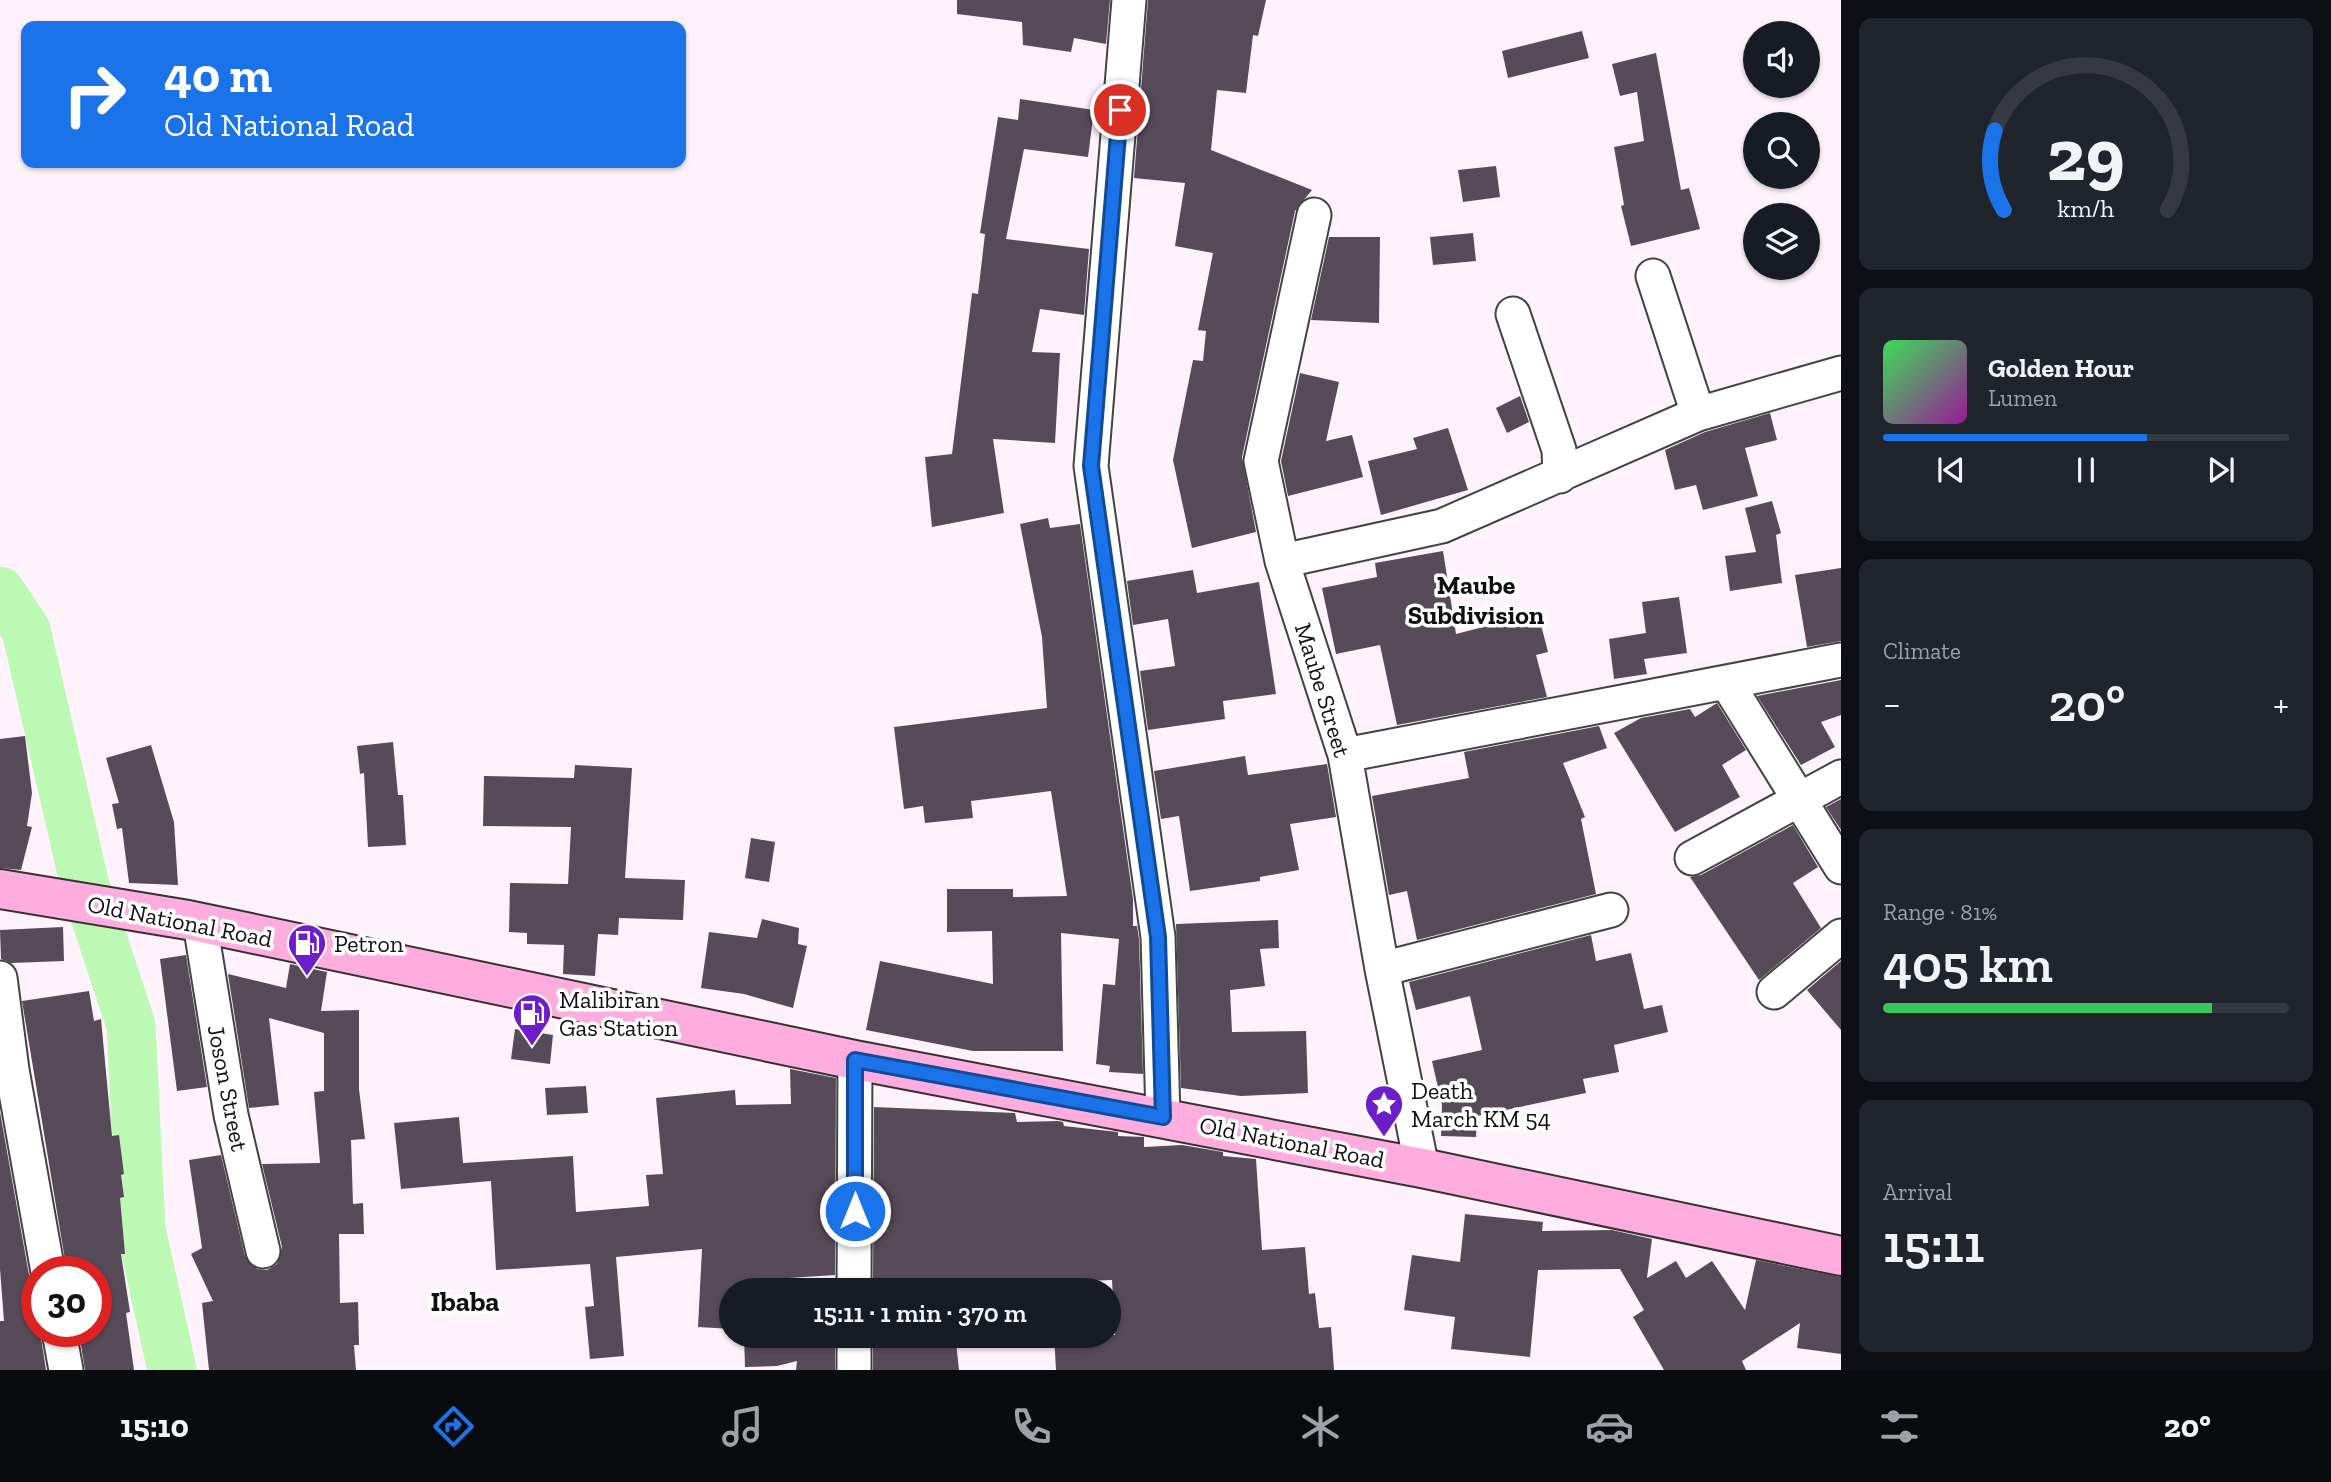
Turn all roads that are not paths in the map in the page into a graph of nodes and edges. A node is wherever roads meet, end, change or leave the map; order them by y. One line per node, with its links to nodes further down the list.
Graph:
1 (1129, 0): 25 (street)
2 (1314, 215): 8 (street, Maube Street)
3 (1653, 276): 6 (street)
4 (1513, 314): 7 (street)
5 (1841, 373): 6 (street)
6 (1698, 414): 7 (street)
7 (1560, 476): 8 (street)
8 (1282, 561): 11 (street, Maube Street)
9 (1841, 660): 10 (street)
10 (1727, 683): 11 (street); 13 (street)
11 (1345, 755): 20 (street, Maube Street)
12 (1841, 777): 13 (street)
13 (1798, 800): 14 (street); 15 (street)
14 (1692, 858)
15 (1841, 867)
16 (11, 891): 18 (main road, Old National Road)
17 (1611, 910): 20 (street)
18 (194, 922): 23 (main road, Old National Road); 27 (street, Joson Street)
19 (1841, 936): 22 (street)
20 (1382, 969): 26 (street, Maube Street)
21 (0, 978): 24 (street)
22 (1774, 992)
23 (855, 1060): 25 (main road, Old National Road); 30 (street)
24 (6, 1069): 28 (street)
25 (1163, 1117): 26 (main road, Old National Road)
26 (1422, 1168): 29 (main road, Old National Road)
27 (263, 1251)
28 (45, 1256)
29 (1841, 1256)
30 (854, 1278)
31 (62, 1347): 33 (street)
32 (854, 1348): 34 (street)
33 (66, 1370)
34 (854, 1370)

